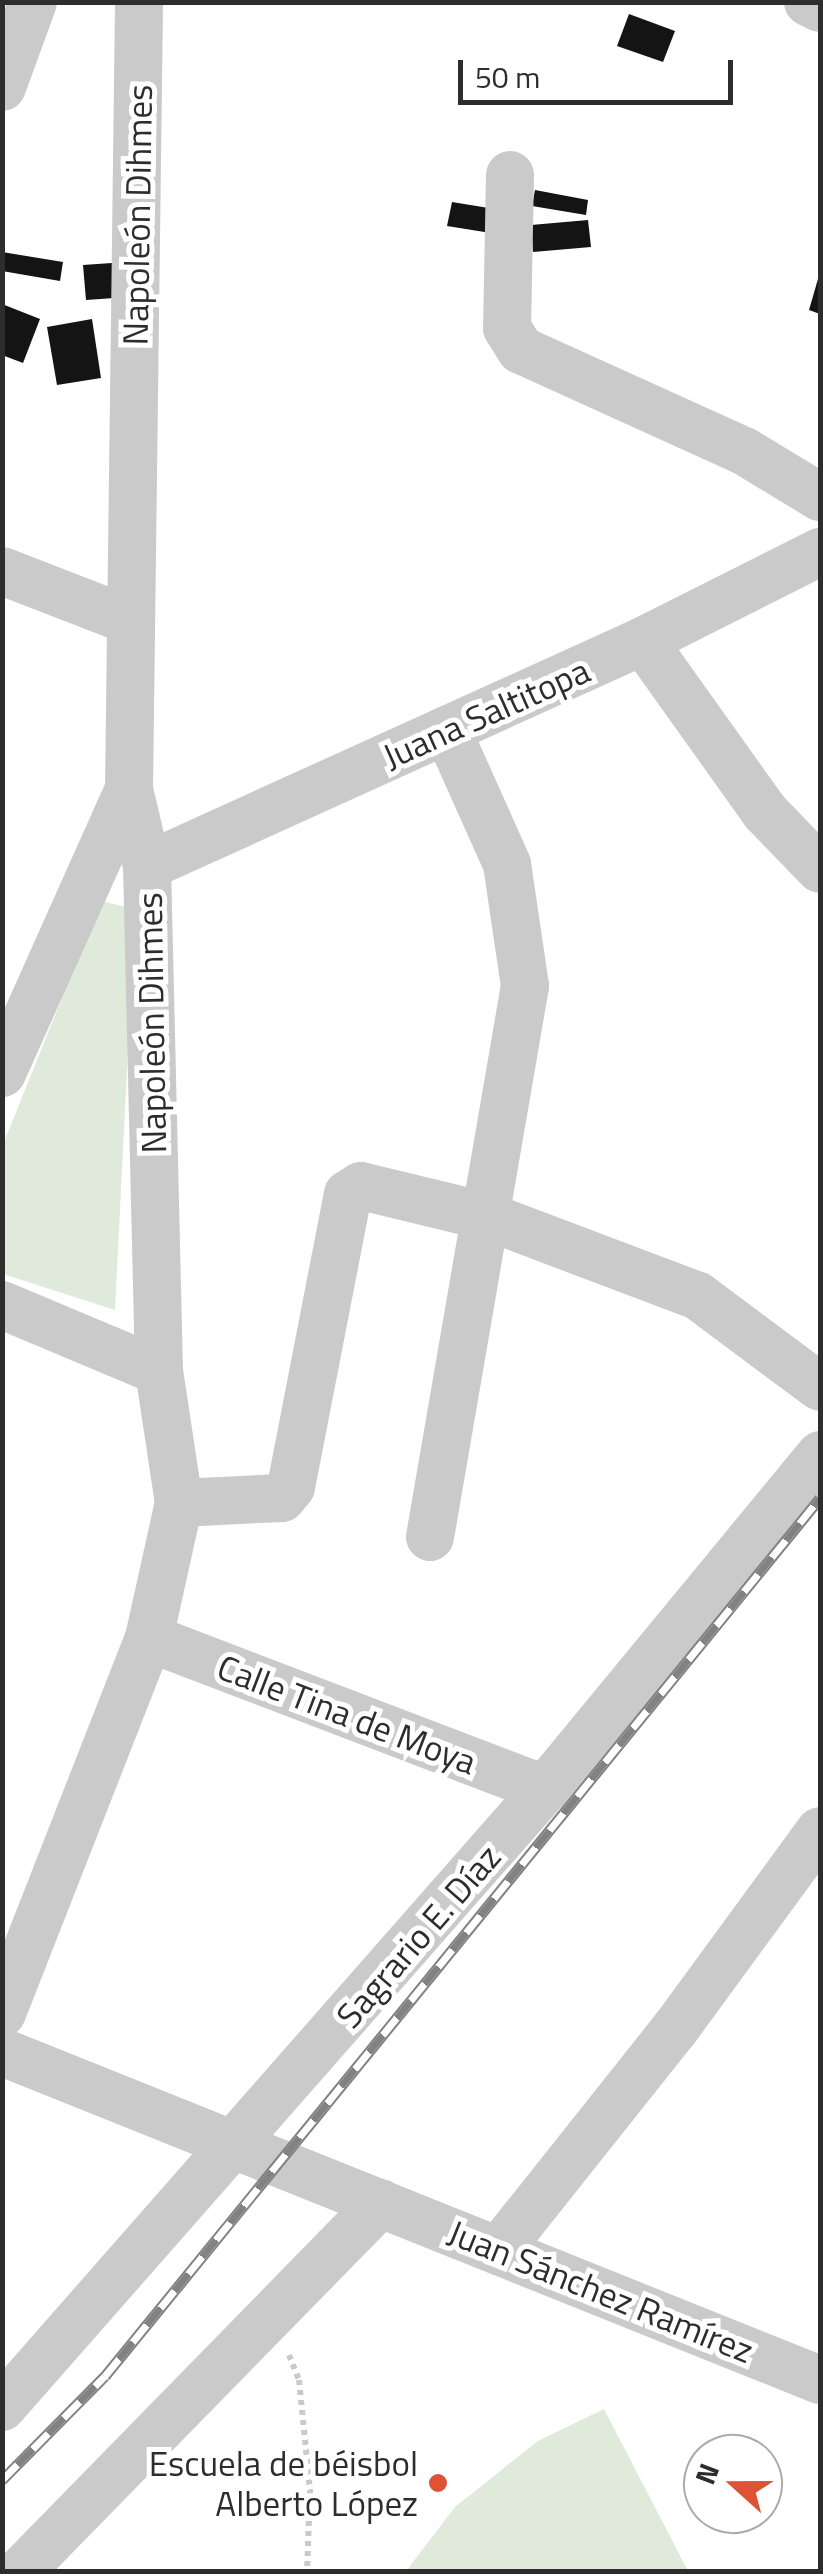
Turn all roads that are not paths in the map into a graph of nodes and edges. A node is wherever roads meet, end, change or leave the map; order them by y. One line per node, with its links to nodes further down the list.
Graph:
1 (33, 2): 5 (street)
2 (140, 2): 10 (street, Napoleón Dihmes)
3 (808, 2): 4 (street)
4 (820, 8)
5 (2, 87)
6 (510, 174): 7 (street)
7 (820, 496)
8 (820, 552): 11 (street, Juana Saltitopa)
9 (2, 571): 10 (street)
10 (131, 621): 13 (street, Napoleón Dihmes)
11 (643, 641): 12 (street, Juana Saltitopa); 15 (street)
12 (447, 730): 14 (street, Juana Saltitopa); 17 (street)
13 (129, 789): 14 (street, Napoleón Dihmes); 16 (street)
14 (148, 866): 19 (street, Napoleón Dihmes)
15 (820, 869)
16 (2, 1073)
17 (489, 1217): 20 (street); 22 (street); 23 (street)
18 (2, 1305): 19 (street)
19 (159, 1371): 22 (street, Napoleón Dihmes)
20 (820, 1387)
21 (820, 1455): 25 (street, Sagrario E. Díaz)
22 (179, 1504): 24 (street, Napoleón Dihmes)
23 (430, 1537)
24 (149, 1638): 25 (street, Calle Tina de Moya); 27 (street, Napoleón Dihmes)
25 (545, 1790): 29 (street, Sagrario E. Díaz)
26 (820, 1832): 31 (street)
27 (2, 2013)
28 (2, 2052): 29 (street)
29 (238, 2144): 30 (street, Juan Sánchez Ramírez); 33 (street, Sagrario E. Díaz)
30 (381, 2203): 31 (street, Juan Sánchez Ramírez); 34 (street)
31 (499, 2250): 32 (street, Juan Sánchez Ramírez)
32 (820, 2380)
33 (2, 2407)
34 (20, 2572)

